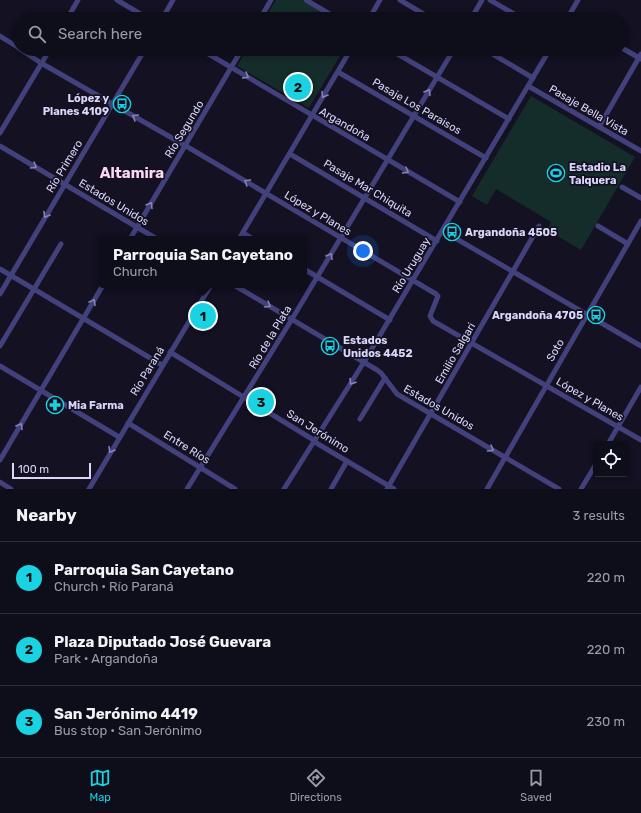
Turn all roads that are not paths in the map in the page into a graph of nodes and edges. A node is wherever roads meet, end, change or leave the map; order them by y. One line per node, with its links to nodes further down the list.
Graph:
1 (78, 0): 11 (street)
2 (118, 0): 12 (street)
3 (173, 0): 13 (street)
4 (271, 0): 14 (street)
5 (306, 0): 15 (street)
6 (380, 0): 16 (street)
7 (400, 0): 17 (street)
8 (482, 0): 18 (street)
9 (490, 0): 19 (street)
10 (578, 0): 20 (street)
11 (71, 12)
12 (138, 12)
13 (166, 12)
14 (264, 12)
15 (326, 12)
16 (373, 12)
17 (420, 12)
18 (475, 12)
19 (511, 12)
20 (572, 12)
21 (0, 36): 22 (street, López y Planes)
22 (12, 44)
23 (629, 52): 34 (street)
24 (30, 56): 35 (street, López y Planes)
25 (46, 56): 35 (street)
26 (141, 56): 41 (street, Río Primero)
27 (212, 56): 36 (street, Argandoña)
28 (238, 56): 36 (street, Río Segundo)
29 (347, 56): 37 (street)
30 (401, 56): 38 (street)
31 (450, 56): 38 (street, Río de la Plata)
32 (496, 56): 39 (street)
33 (546, 56): 39 (street, Río Uruguay)
34 (640, 57): 45 (street)
35 (41, 63): 41 (street, López y Planes); 46 (street)
36 (232, 67): 42 (street, Argandoña, one-way to 42); 48 (street, Río Segundo)
37 (338, 72): 42 (street, one-way to 42); 43 (street, Pasaje Los Paraisos)
38 (438, 77): 43 (street, Río de la Plata, one-way to 38); 44 (street)
39 (533, 78): 40 (street, Río Uruguay)
40 (528, 86): 44 (street, Río Uruguay); 45 (street, Pasaje Bella Vista)
41 (112, 104): 48 (street, López y Planes, one-way to 41); 53 (street, Río Primero)
42 (312, 116): 50 (street); 52 (street, Argandoña)
43 (414, 116): 51 (street, Pasaje Los Paraisos); 52 (street, Río de la Plata)
44 (509, 119): 51 (street, Río Uruguay)
45 (599, 127): 49 (street, Pasaje Bella Vista)
46 (0, 133)
47 (0, 146): 53 (street, Estados Unidos, one-way to 53)
48 (186, 146): 55 (street, López y Planes, one-way to 48); 62 (street, Río Segundo, one-way to 48)
49 (641, 151)
50 (290, 154): 55 (street); 56 (street, Pasaje Mar Chiquita)
51 (486, 158): 58 (street, Río Uruguay)
52 (388, 160): 56 (street, Río de la Plata); 58 (street, Argandoña, one-way to 58)
53 (64, 184): 62 (street, Estados Unidos); 76 (street, Río Primero, one-way to 76)
54 (622, 187): 57 (street)
55 (266, 193): 64 (street); 69 (street, López y Planes)
56 (365, 198): 69 (street, Río de la Plata); 70 (street, Pasaje Mar Chiquita)
57 (641, 198)
58 (460, 202): 63 (street, Río Uruguay)
59 (641, 221): 72 (street, Soto)
60 (539, 226): 75 (street, Emilio Salgari)
61 (598, 226): 72 (street)
62 (137, 228): 65 (street, Río Segundo); 66 (street, Estados Unidos)
63 (443, 231): 70 (street, Río Uruguay); 75 (street)
64 (243, 233): 67 (street); 68 (street)
65 (132, 236)
66 (151, 236)
67 (241, 236)
68 (248, 236)
69 (341, 238): 77 (street, Río de la Plata, one-way to 69); 78 (street, López y Planes)
70 (437, 241): 78 (street, Río Uruguay)
71 (61, 244): 82 (street)
72 (628, 244): 84 (street, Soto)
73 (0, 269): 76 (street)
74 (307, 271): 77 (street)
75 (513, 272): 84 (street); 88 (street, Emilio Salgari)
76 (11, 275): 82 (street); 83 (street, Río Primero)
77 (317, 277): 86 (street, Río de la Plata); 87 (street)
78 (413, 280): 87 (street, Río Uruguay); 88 (street, López y Planes)
79 (101, 288): 85 (street, one-way to 79)
80 (209, 288): 91 (street, Río Paraná)
81 (239, 288): 86 (street, Estados Unidos, one-way to 86)
82 (34, 289): 85 (street); 89 (street)
83 (0, 294)
84 (588, 315): 90 (street); 96 (street, Soto)
85 (84, 318): 93 (street); 98 (street)
86 (292, 319): 92 (street, Estados Unidos); 99 (street, Río de la Plata)
87 (390, 320): 92 (street, Río Uruguay)
88 (472, 343): 96 (street, López y Planes); 100 (street, Emilio Salgari)
89 (0, 346)
90 (641, 346)
91 (170, 352): 93 (street, Río Paraná); 99 (street, San Jerónimo)
92 (364, 362): 95 (street, Estados Unidos); 106 (street, Río Uruguay, one-way to 106)
93 (162, 365): 102 (street, Río Paraná)
94 (0, 366): 98 (street)
95 (385, 378): 100 (street, Estados Unidos); 101 (street)
96 (547, 386): 103 (street, López y Planes); 108 (street, Soto)
97 (641, 387): 103 (street)
98 (41, 391): 104 (street); 109 (street, one-way to 98)
99 (244, 397): 106 (street, San Jerónimo); 111 (street, Río de la Plata)
100 (432, 414): 108 (street, Estados Unidos, one-way to 108); 114 (street, Emilio Salgari)
101 (360, 419)
102 (128, 423): 104 (street, Río Paraná); 111 (street, Entre Ríos)
103 (618, 427): 105 (street, López y Planes); 107 (street)
104 (119, 438): 116 (street, Río Paraná, one-way to 116)
105 (641, 440)
106 (315, 441): 110 (street, San Jerónimo); 119 (street, Río Uruguay)
107 (610, 441)
108 (505, 457): 121 (street, Soto); 122 (street, Estados Unidos)
109 (0, 460)
110 (347, 461): 114 (street, San Jerónimo); 120 (street)
111 (200, 467): 117 (street, Río de la Plata); 118 (street, Entre Ríos)
112 (593, 469): 123 (street)
113 (0, 482): 115 (street)
114 (390, 488)
115 (11, 489)
116 (88, 489)
117 (187, 489)
118 (235, 489)
119 (284, 489)
120 (331, 489)
121 (487, 489)
122 (559, 489)
123 (581, 489)

